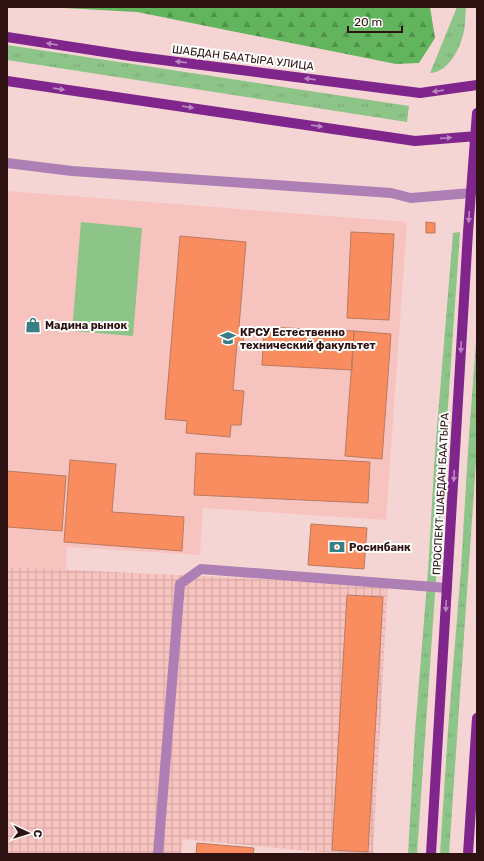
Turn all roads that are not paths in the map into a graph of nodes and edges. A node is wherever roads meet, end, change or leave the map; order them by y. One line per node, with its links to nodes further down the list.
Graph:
1 (7, 37): 3 (main road, ШАБДАН БААТЫРА УЛИЦА, one-way to 1)
2 (7, 81): 5 (main road, one-way to 5)
3 (477, 85)
4 (477, 113): 5 (main road, ПРОСПЕКТ ШАБДАН БААТЫРА)
5 (476, 136): 7 (main road, ПРОСПЕКТ ШАБДАН БААТЫРА)
6 (7, 163): 7 (lane)
7 (471, 193): 8 (main road, ПРОСПЕКТ ШАБДАН БААТЫРА, one-way to 8)
8 (447, 588): 10 (lane); 11 (main road, ПРОСПЕКТ ШАБДАН БААТЫРА, one-way to 11)
9 (477, 718): 12 (main road)
10 (158, 854)
11 (430, 854)
12 (468, 854)

